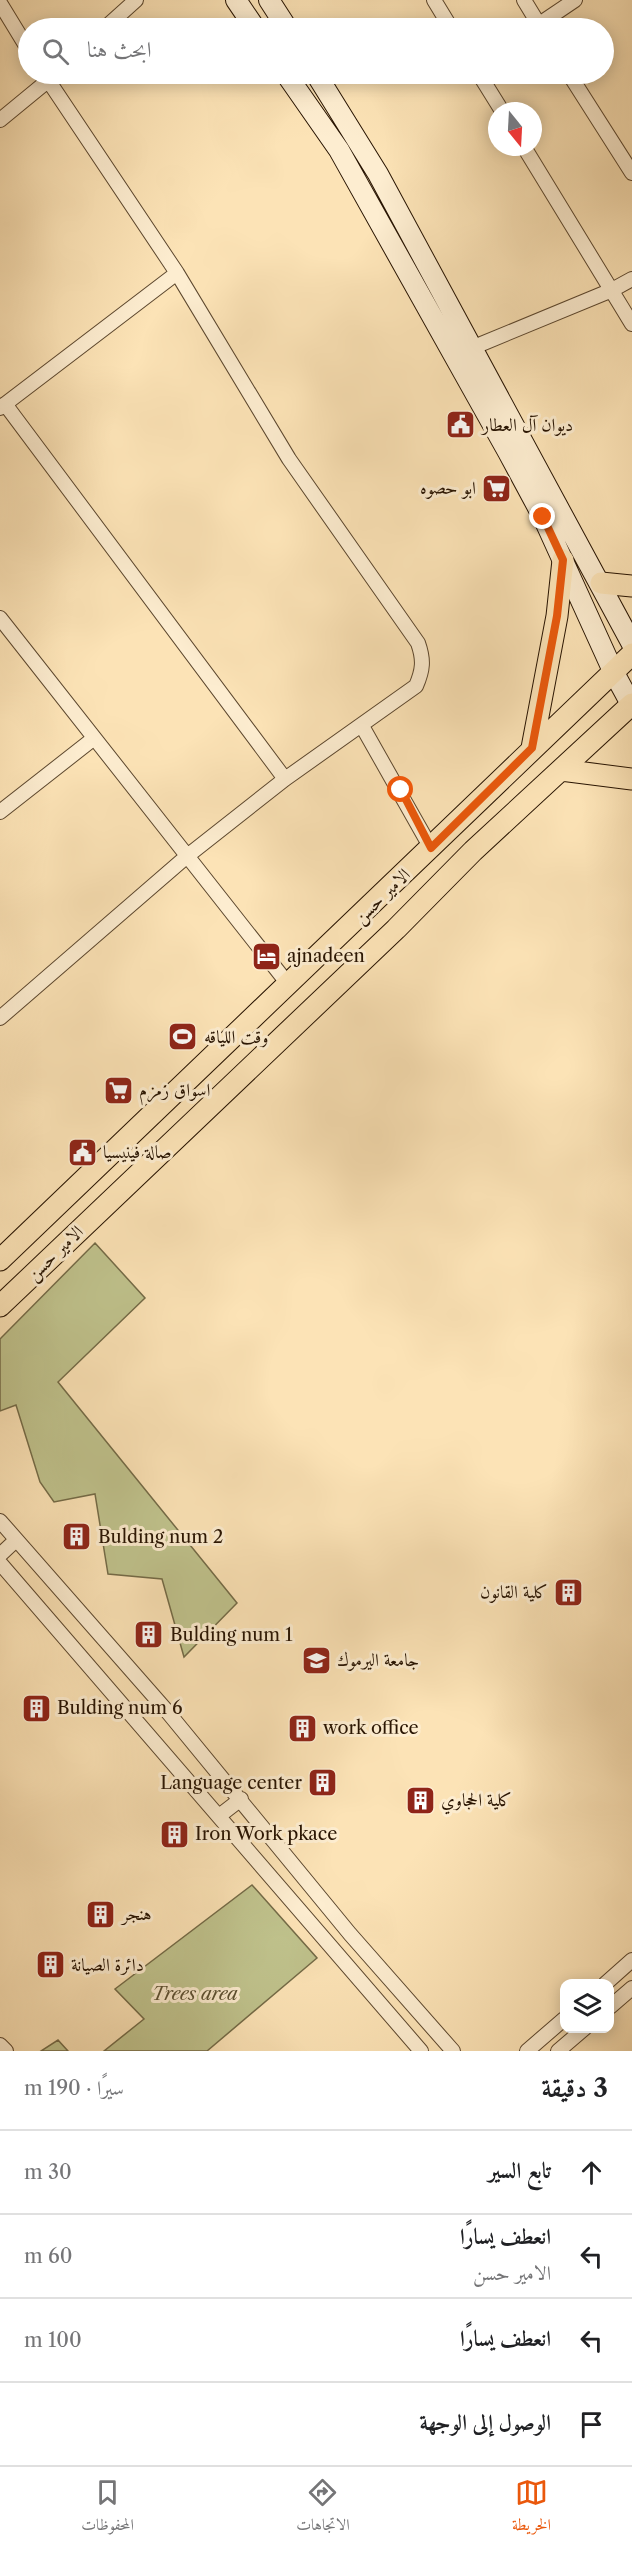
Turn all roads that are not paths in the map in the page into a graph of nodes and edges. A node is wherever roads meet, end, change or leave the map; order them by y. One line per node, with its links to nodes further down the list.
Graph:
1 (136, 0): 8 (street)
2 (236, 0): 9 (main road)
3 (269, 0): 10 (main road)
4 (434, 0): 11 (street)
5 (524, 0): 12 (street)
6 (575, 0): 13 (street)
7 (0, 3): 14 (street)
8 (116, 18)
9 (248, 18)
10 (281, 18)
11 (445, 18)
12 (535, 18)
13 (552, 18)
14 (18, 33)
15 (41, 84): 22 (street)
16 (55, 84): 25 (street)
17 (293, 84): 31 (main road)
18 (322, 84): 29 (main road)
19 (485, 84): 21 (street)
20 (575, 84): 24 (street)
21 (496, 102)
22 (0, 120)
23 (530, 156): 27 (street)
24 (632, 173)
25 (177, 273): 30 (street); 39 (street)
26 (632, 279): 27 (street)
27 (612, 291): 28 (street); 29 (street)
28 (632, 324)
29 (474, 347): 32 (main road)
30 (2, 406): 43 (street)
31 (563, 560): 37 (main road); 41 (main road)
32 (601, 583): 33 (main road); 35 (main road)
33 (632, 586)
34 (0, 618): 40 (street)
35 (632, 644)
36 (632, 654): 37 (main road, الامير حسن)
37 (613, 671): 38 (main road); 41 (main road, الامير حسن)
38 (632, 705): 42 (main road, الامير حسن)
39 (362, 726): 43 (street); 46 (street)
40 (93, 739): 45 (street); 47 (street)
41 (532, 748): 46 (main road, الامير حسن)
42 (561, 770): 44 (main road); 51 (main road, الامير حسن)
43 (285, 778): 47 (street)
44 (632, 779)
45 (0, 812)
46 (431, 848): 48 (main road, الامير حسن)
47 (186, 857): 48 (street); 49 (street)
48 (288, 984): 50 (main road, الامير حسن)
49 (0, 1018)
50 (0, 1260)
51 (0, 1306)
52 (0, 1521): 53 (street)
53 (16, 1540): 54 (street); 56 (street)
54 (0, 1555)
55 (0, 1563): 57 (street)
56 (241, 1799): 57 (street); 58 (street)
57 (219, 1816): 59 (street)
58 (350, 1934): 59 (street); 69 (street)
59 (333, 1948): 68 (street)
60 (632, 1960): 61 (street)
61 (610, 1979)
62 (632, 1988): 63 (street)
63 (614, 2003)
64 (560, 2022): 70 (street)
65 (579, 2033): 71 (street)
66 (0, 2044): 67 (street)
67 (6, 2051)
68 (421, 2051)
69 (453, 2051)
70 (527, 2051)
71 (558, 2051)

